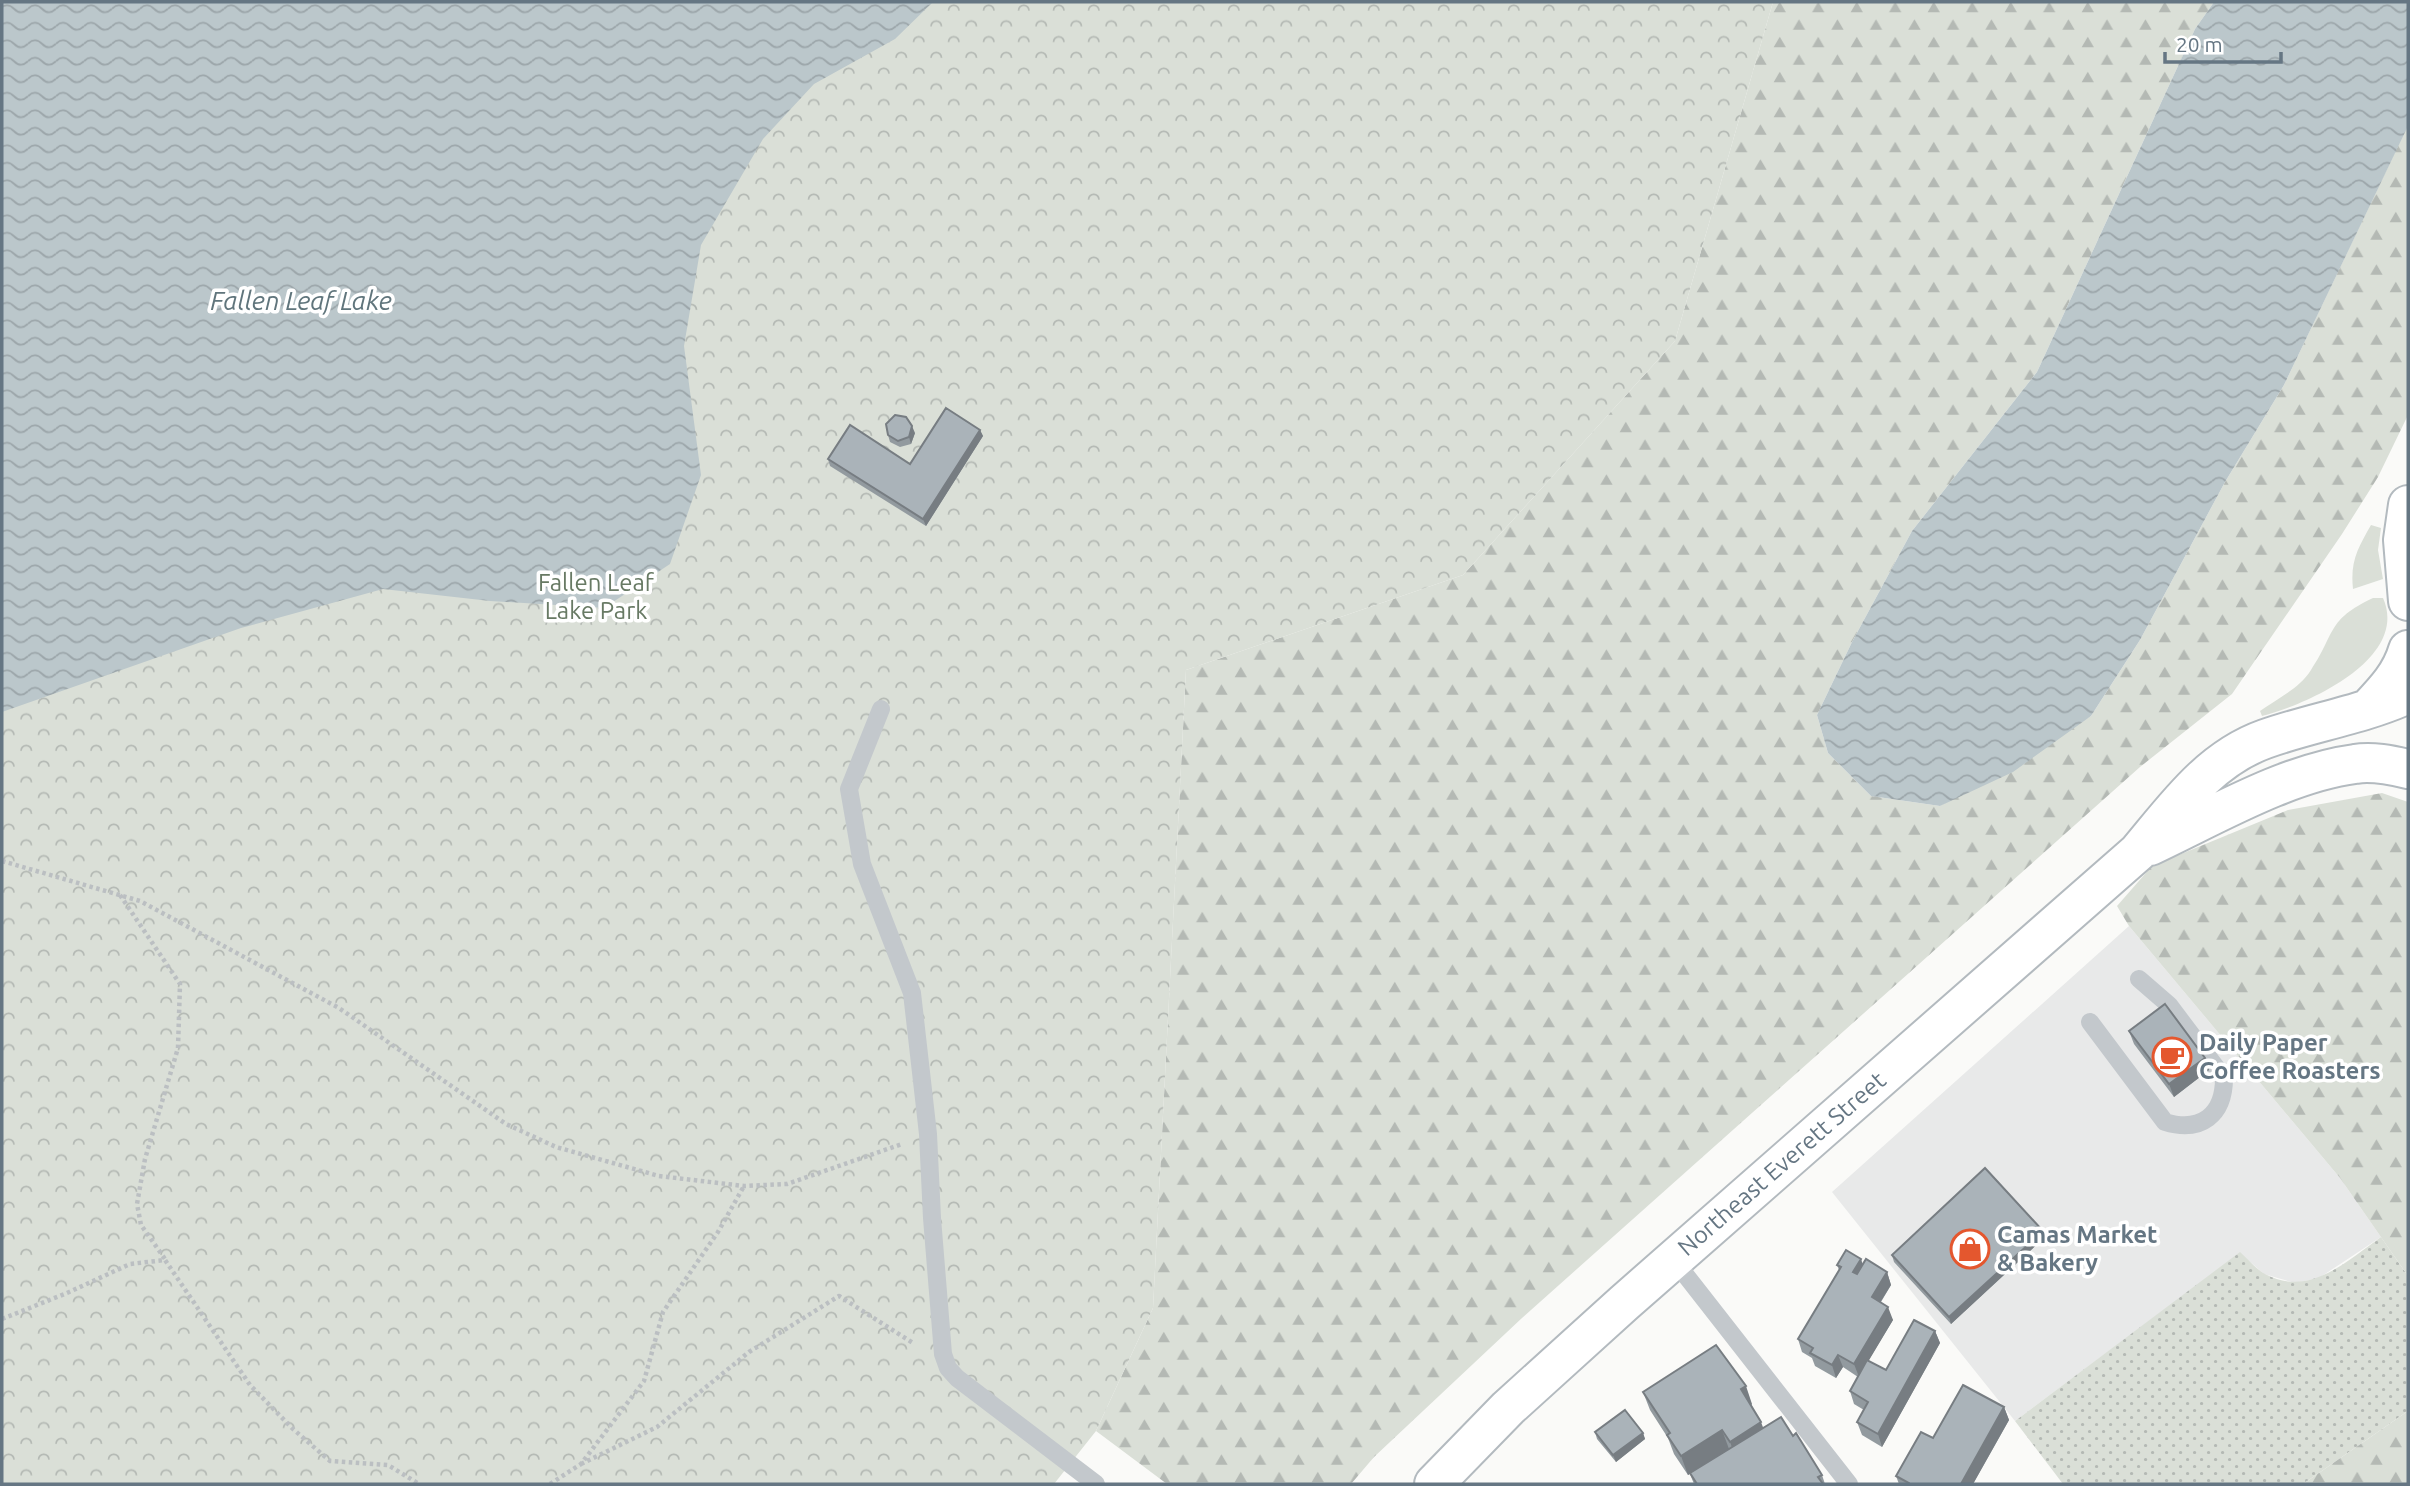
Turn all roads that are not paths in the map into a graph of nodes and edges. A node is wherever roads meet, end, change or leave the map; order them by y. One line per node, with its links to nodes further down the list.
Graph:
1 (2408, 505): 2 (main road)
2 (2408, 601)
3 (2408, 650): 6 (main road)
4 (2408, 694): 6 (main road, Northeast Everett Street)
5 (881, 709): 12 (lane)
6 (2366, 712): 8 (main road, Northeast Everett Street)
7 (2408, 769): 8 (main road, Northeast Everett Street)
8 (2138, 852): 11 (main road, Northeast Everett Street)
9 (2139, 979): 10 (lane)
10 (2090, 1022)
11 (1673, 1259): 13 (main road, Northeast Everett Street); 14 (lane)
12 (1096, 1484)
13 (1434, 1484)
14 (1849, 1484)

